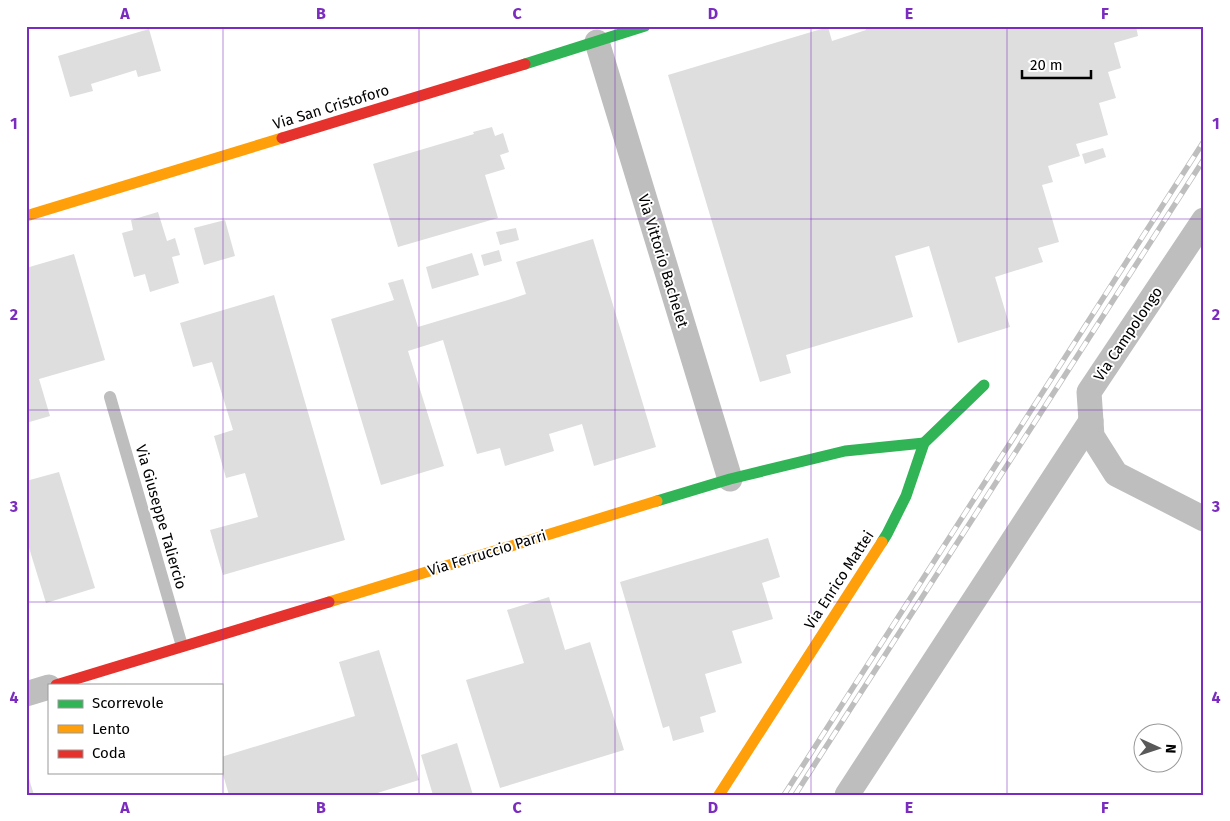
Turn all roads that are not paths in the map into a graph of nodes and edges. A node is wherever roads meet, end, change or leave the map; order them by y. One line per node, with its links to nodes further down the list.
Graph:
1 (645, 26): 2 (street, Via San Cristoforo)
2 (597, 42): 3 (street, Via San Cristoforo); 9 (street, Via Vittorio Bachelet)
3 (26, 216)
4 (1204, 220): 7 (street, Via Campolongo)
5 (984, 385): 8 (street, Via Enrico Mattei)
6 (110, 397): 11 (lane, Via Giuseppe Taliercio)
7 (1091, 421): 10 (street, Via Campolongo); 16 (street)
8 (924, 443): 9 (street, Via Ferruccio Parri); 15 (street, Via Enrico Mattei)
9 (730, 479): 11 (street, Via Ferruccio Parri)
10 (1204, 519)
11 (182, 646): 12 (street, Via Ferruccio Parri)
12 (59, 684)
13 (48, 687): 14 (street)
14 (26, 694)
15 (719, 795)
16 (847, 795)

